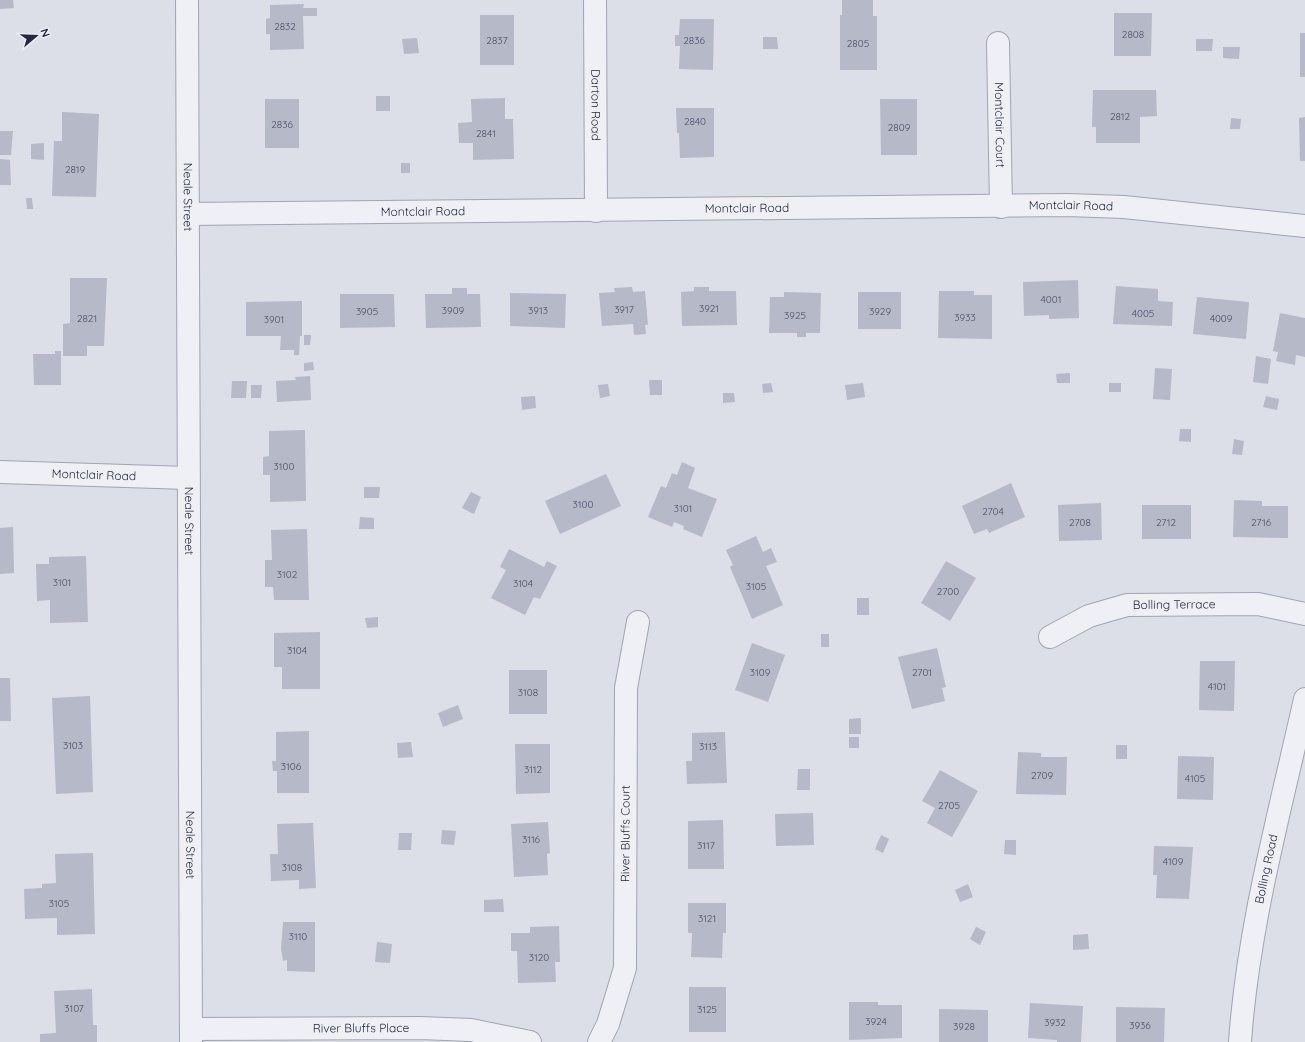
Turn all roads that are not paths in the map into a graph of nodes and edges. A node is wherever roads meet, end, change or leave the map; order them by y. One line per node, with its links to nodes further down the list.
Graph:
1 (187, 0): 6 (street, Neale Street)
2 (595, 0): 5 (street, Darton Road)
3 (998, 43): 4 (street, Montclair Court)
4 (1001, 207): 5 (street, Montclair Road); 7 (street, Montclair Road)
5 (596, 210): 6 (street, Montclair Road)
6 (189, 214): 9 (street, Neale Street)
7 (1305, 226)
8 (0, 472): 9 (street, Montclair Road)
9 (188, 478): 14 (street, Neale Street)
10 (1305, 614): 12 (street, Bolling Terrace)
11 (638, 622): 16 (street, River Bluffs Court)
12 (1050, 637)
13 (1305, 699): 17 (street, Bolling Road)
14 (191, 1035): 15 (street, River Bluffs Place)
15 (530, 1042)
16 (599, 1042)
17 (1240, 1042)

